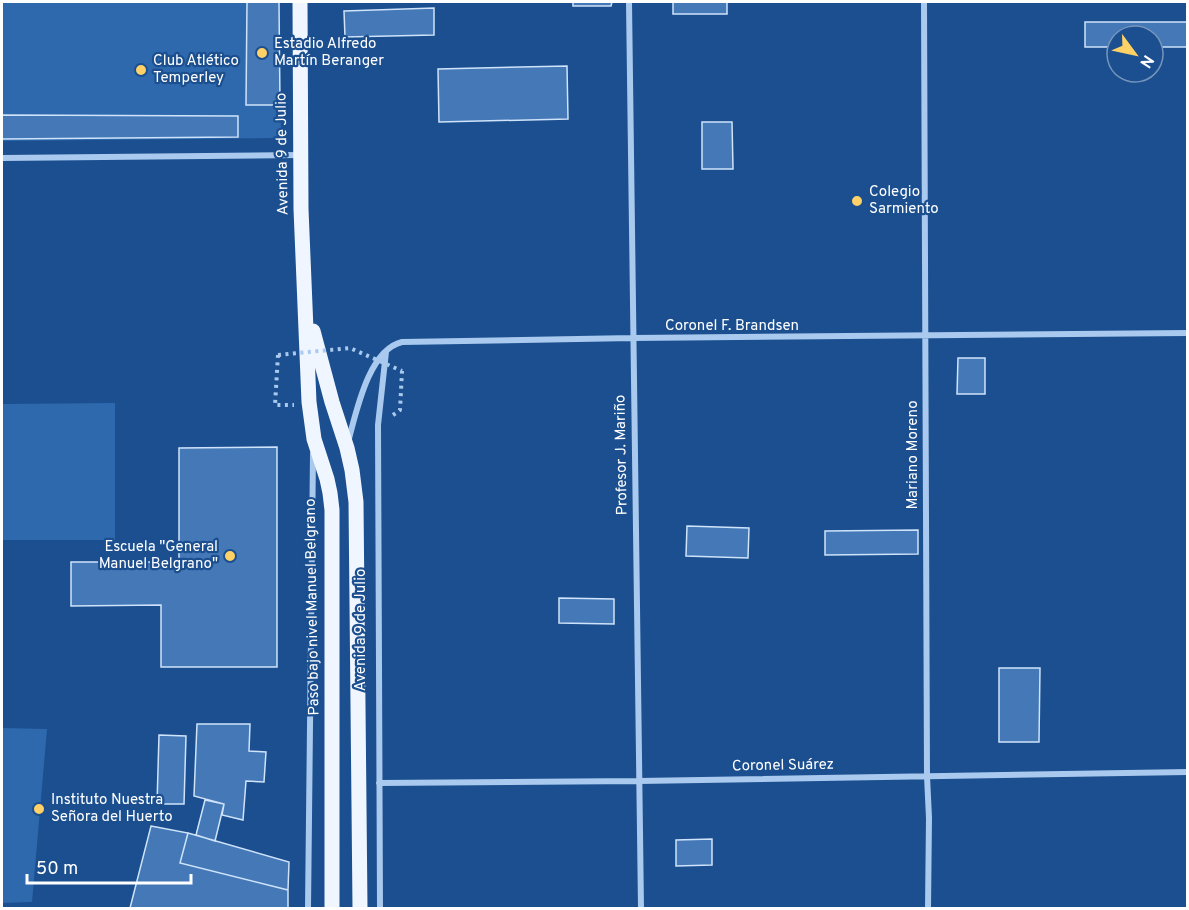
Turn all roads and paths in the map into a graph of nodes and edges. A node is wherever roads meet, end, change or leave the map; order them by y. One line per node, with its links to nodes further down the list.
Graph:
1 (300, 2): 4 (main road, Avenida 9 de Julio)
2 (629, 2): 9 (street, Profesor J. Mariño)
3 (924, 2): 8 (street, Mariano Moreno)
4 (300, 155): 5 (street); 6 (main road, Avenida 9 de Julio)
5 (2, 158)
6 (305, 305): 13 (main road, Paso bajo nivel Manuel Belgrano); 14 (main road)
7 (1188, 333): 8 (street, Coronel F. Brandsen)
8 (925, 336): 9 (street, Coronel F. Brandsen); 16 (street, Mariano Moreno)
9 (633, 338): 10 (street, Coronel F. Brandsen); 17 (street, Profesor J. Mariño)
10 (386, 351): 14 (street); 18 (street, Avenida 9 de Julio)
11 (275, 405): 12 (path, bridge)
12 (400, 410)
13 (314, 439): 19 (street); 20 (main road, Paso bajo nivel Manuel Belgrano)
14 (347, 448): 21 (main road)
15 (1188, 772): 16 (street, Coronel Suárez)
16 (927, 776): 17 (street, Coronel Suárez); 24 (street, Mariano Moreno)
17 (639, 781): 18 (street, Coronel Suárez); 23 (street, Profesor J. Mariño)
18 (380, 783): 22 (street, Avenida 9 de Julio)
19 (308, 909)
20 (332, 909)
21 (360, 909)
22 (380, 909)
23 (641, 909)
24 (928, 909)

